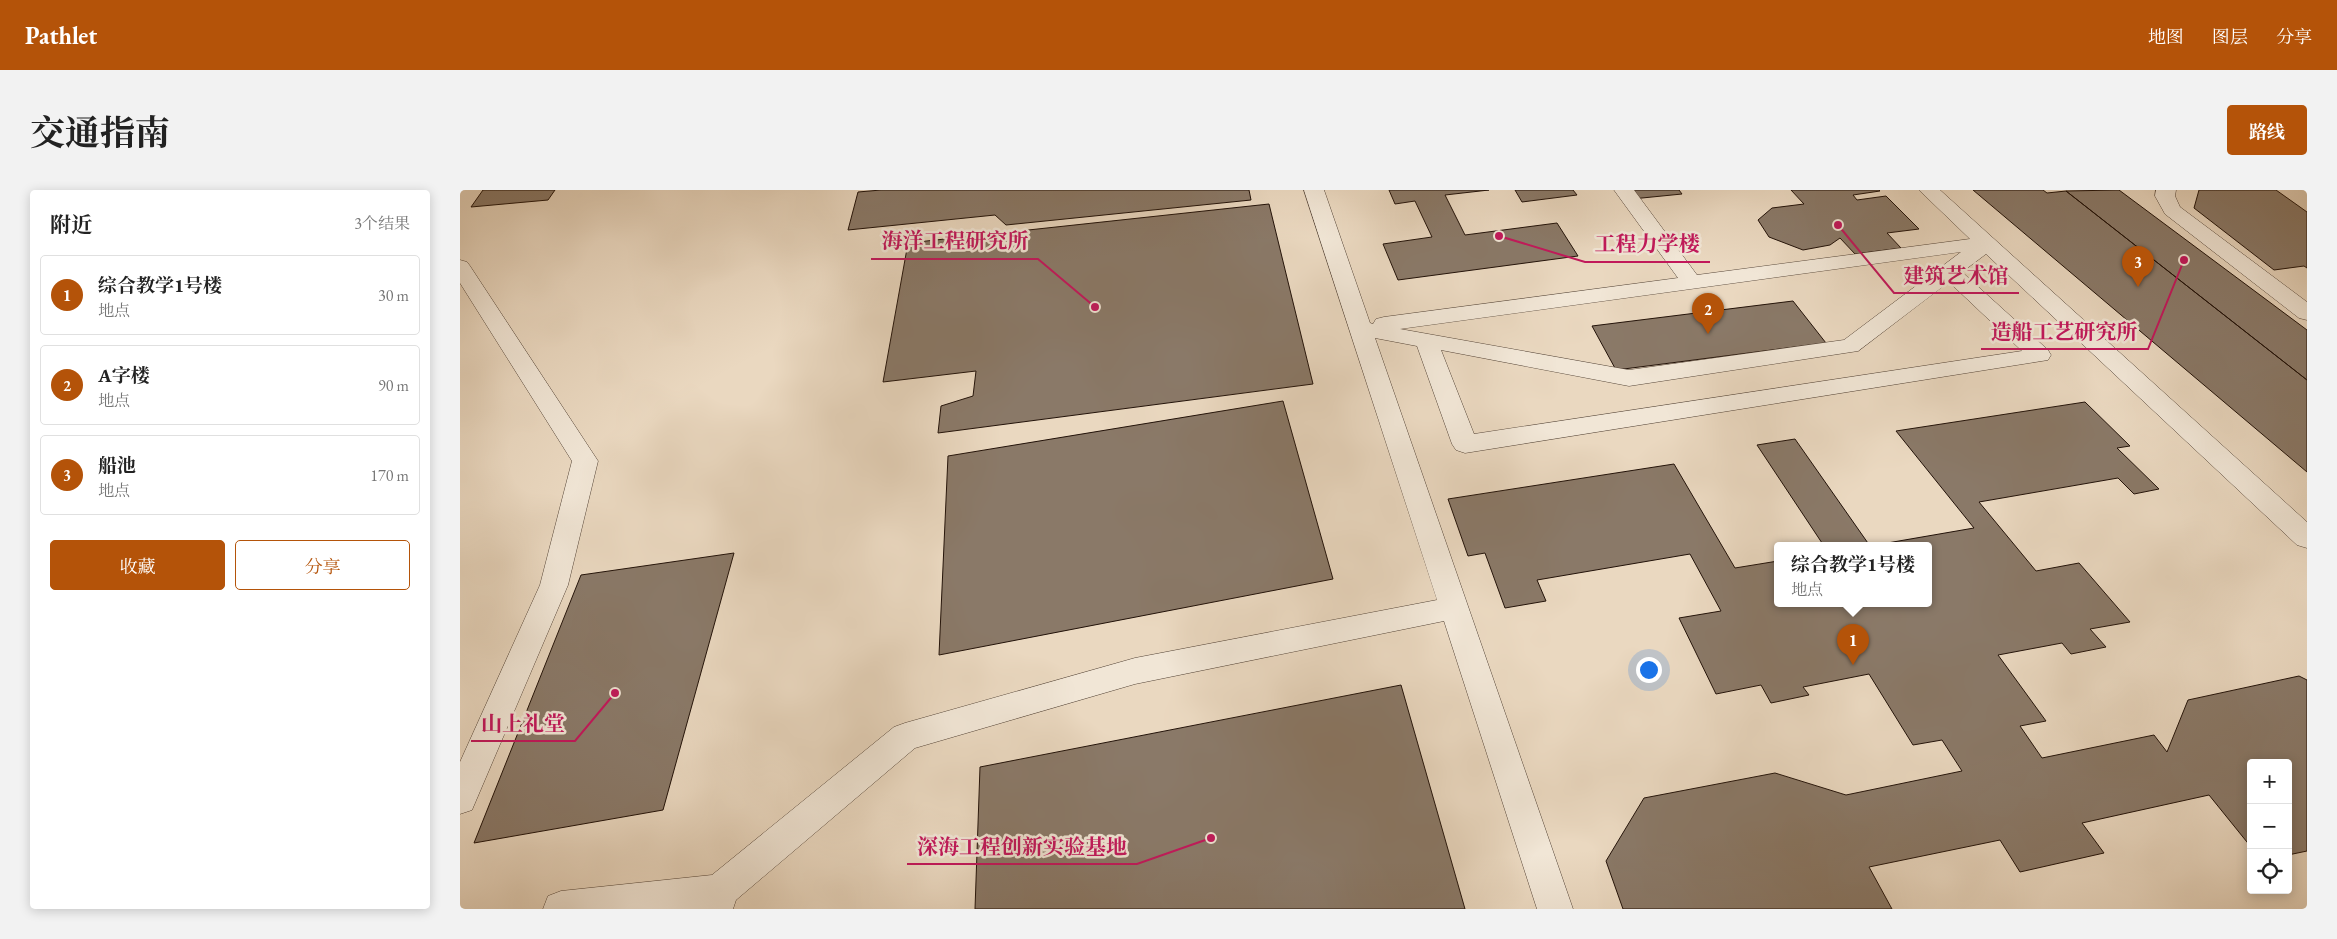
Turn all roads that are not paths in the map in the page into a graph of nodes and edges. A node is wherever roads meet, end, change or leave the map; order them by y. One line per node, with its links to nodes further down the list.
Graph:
1 (1314, 190): 10 (street)
2 (1624, 190): 8 (street)
3 (1929, 190): 5 (street)
4 (2166, 190): 9 (street)
5 (1987, 243): 7 (street); 8 (street); 12 (street)
6 (460, 266): 14 (street)
7 (1949, 271): 11 (street); 11 (street)
8 (1692, 283): 10 (street)
9 (2307, 313)
10 (1360, 328): 11 (street); 13 (street)
11 (1426, 340)
12 (2307, 538)
13 (1454, 608): 15 (street); 17 (street)
14 (460, 799)
15 (713, 903): 16 (street)
16 (561, 909)
17 (1555, 909)

